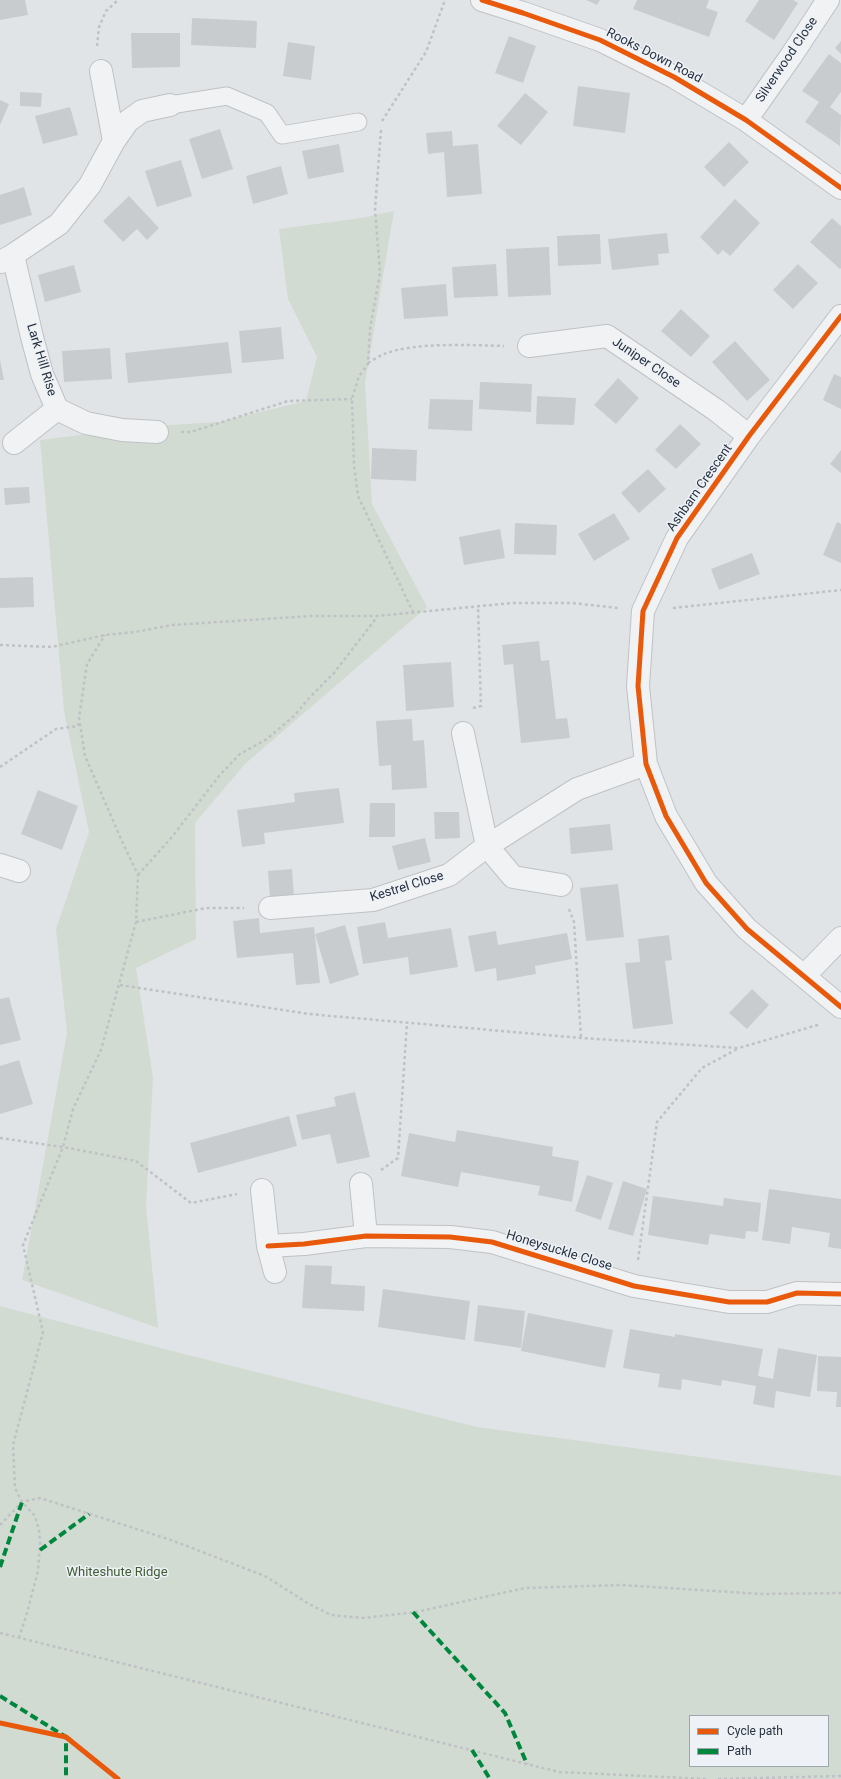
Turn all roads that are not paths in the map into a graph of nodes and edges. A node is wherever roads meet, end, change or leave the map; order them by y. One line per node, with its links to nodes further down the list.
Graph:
1 (482, 0): 5 (street, Rooks Down Road)
2 (828, 0): 5 (street, Silverwood Close)
3 (101, 71): 7 (street)
4 (170, 105): 6 (lane); 7 (street, Lark Hill Rise)
5 (746, 120): 8 (street, Rooks Down Road)
6 (358, 122)
7 (114, 141): 9 (street, Lark Hill Rise)
8 (841, 188)
9 (7, 259): 12 (street, Lark Hill Rise)
10 (841, 316): 14 (street, Ashbarn Crescent)
11 (529, 346): 14 (street, Juniper Close)
12 (57, 409): 13 (street, Lark Hill Rise); 15 (street)
13 (157, 432)
14 (749, 436): 17 (street, Ashbarn Crescent)
15 (14, 443)
16 (463, 733): 18 (street)
17 (646, 764): 18 (street, Kestrel Close); 22 (street, Ashbarn Crescent)
18 (487, 846): 19 (street); 20 (street, Kestrel Close)
19 (561, 885)
20 (270, 908)
21 (841, 938): 22 (street)
22 (804, 976): 23 (street, Ashbarn Crescent)
23 (841, 1007)
24 (361, 1184): 26 (street)
25 (262, 1190): 27 (street)
26 (366, 1236): 27 (street, Honeysuckle Close); 29 (street, Honeysuckle Close)
27 (268, 1246): 28 (street)
28 (275, 1272)
29 (841, 1294)

